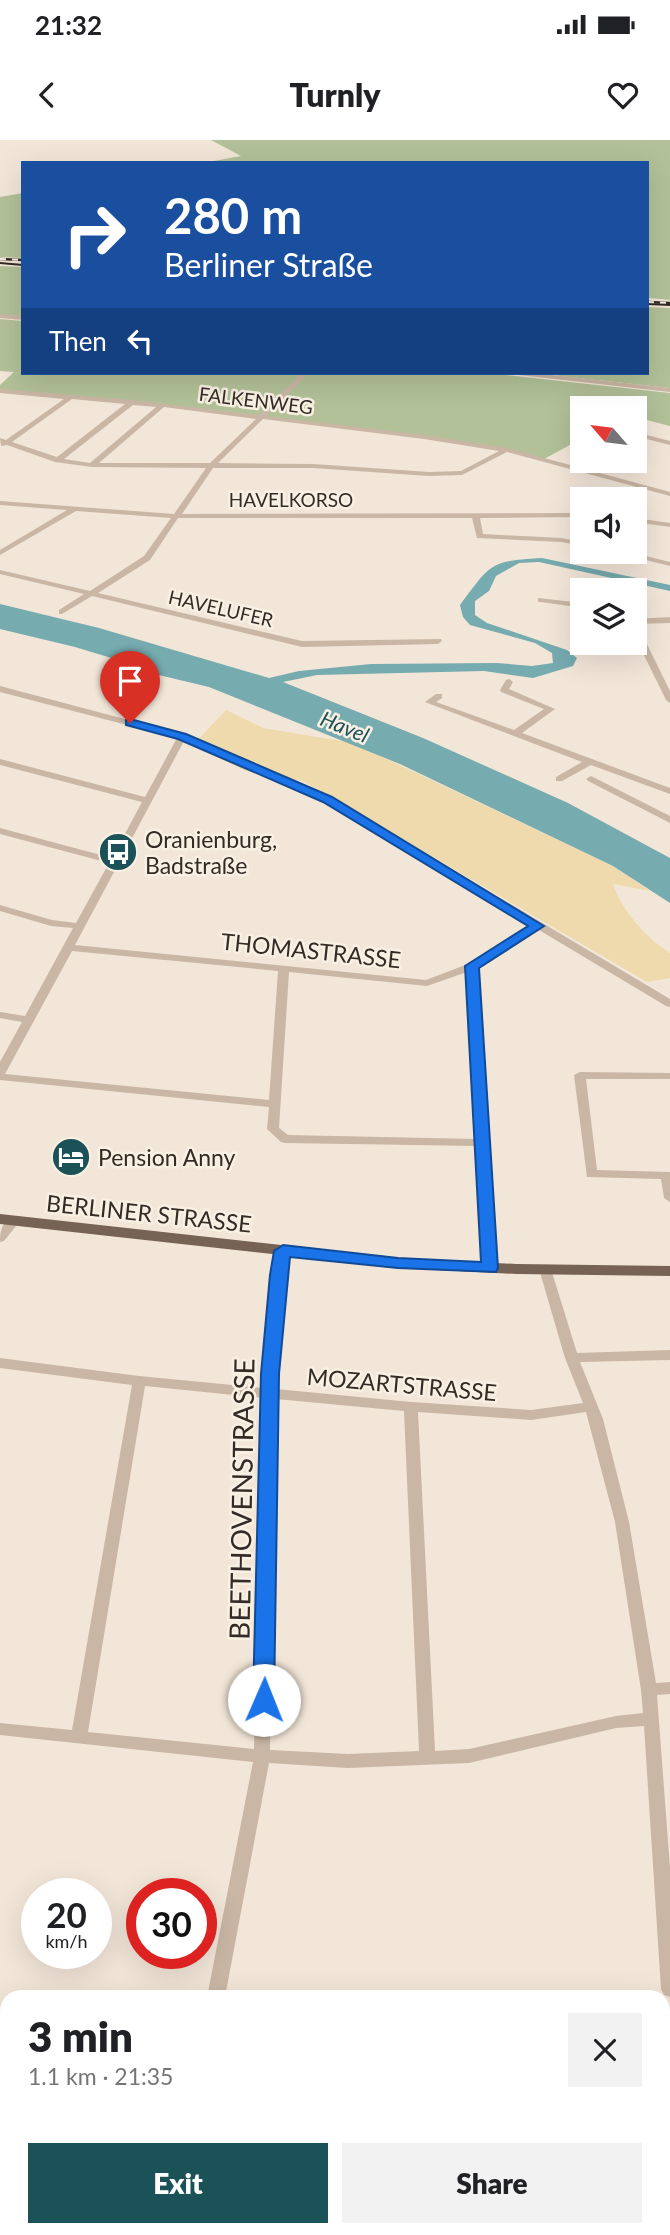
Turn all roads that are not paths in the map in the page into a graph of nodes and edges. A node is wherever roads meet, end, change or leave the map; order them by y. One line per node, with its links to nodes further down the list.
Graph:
1 (1, 316): 2 (street)
2 (21, 318)
3 (304, 375): 10 (street)
4 (537, 375): 5 (street)
5 (670, 390)
6 (0, 391): 7 (street, FALKENWEG)
7 (71, 397): 8 (street, FALKENWEG); 12 (street)
8 (132, 402): 9 (street, FALKENWEG); 15 (street)
9 (162, 405): 10 (street, FALKENWEG); 16 (street)
10 (262, 416): 14 (street, FALKENWEG); 17 (street)
11 (648, 437): 13 (street)
12 (3, 443): 15 (street)
13 (670, 443)
14 (507, 450): 17 (street); 18 (street, FALKENWEG)
15 (58, 460): 16 (street)
16 (92, 465): 17 (street)
17 (211, 466): 23 (street)
18 (670, 494)
19 (0, 503): 20 (street, HAVELKORSO)
20 (74, 509): 23 (street, HAVELKORSO); 27 (street)
21 (475, 514): 22 (street, HAVELKORSO); 23 (street, HAVELKORSO); 26 (street)
22 (570, 515)
23 (176, 516): 31 (street)
24 (647, 522): 25 (street)
25 (670, 525)
26 (570, 542)
27 (0, 553)
28 (647, 559): 29 (street)
29 (670, 565)
30 (0, 572): 31 (street, HAVELUFER)
31 (92, 593): 34 (street); 37 (street, HAVELUFER)
32 (541, 600): 33 (street)
33 (570, 604)
34 (62, 612)
35 (670, 620): 36 (street)
36 (647, 621)
37 (439, 641)
38 (647, 653): 42 (street)
39 (509, 682): 43 (street)
40 (0, 689): 44 (street)
41 (439, 696): 43 (street)
42 (670, 700)
43 (516, 733): 46 (street)
44 (182, 737): 50 (street); 56 (street)
45 (0, 762): 50 (street)
46 (589, 762): 47 (street); 49 (street)
47 (559, 779)
48 (592, 779): 51 (street)
49 (670, 791)
50 (149, 801): 53 (street)
51 (670, 820)
52 (0, 831): 53 (street)
53 (116, 862): 55 (street)
54 (0, 908): 55 (street)
55 (79, 926): 57 (street)
56 (537, 926): 58 (street, THOMASTRASSE); 60 (street)
57 (68, 947): 59 (street, THOMASTRASSE); 62 (street)
58 (472, 966): 59 (street, THOMASTRASSE); 66 (street)
59 (284, 968): 65 (street)
60 (670, 1004)
61 (0, 1015): 62 (street)
62 (29, 1020): 63 (street)
63 (0, 1074): 65 (street)
64 (670, 1076): 67 (street)
65 (275, 1104): 66 (street)
66 (481, 1143): 72 (street)
67 (668, 1176): 68 (street)
68 (670, 1198)
69 (7, 1220): 70 (street); 71 (main road, BERLINER STRASSE)
70 (0, 1238)
71 (283, 1251): 72 (main road, BERLINER STRASSE); 79 (street, BEETHOVENSTRASSE)
72 (490, 1268): 73 (main road, BERLINER STRASSE)
73 (545, 1269): 74 (main road, BERLINER STRASSE); 76 (street)
74 (670, 1272)
75 (670, 1355): 76 (street)
76 (572, 1359): 80 (street)
77 (0, 1363): 78 (street, MOZARTSTRASSE)
78 (139, 1381): 79 (street, MOZARTSTRASSE); 86 (street)
79 (271, 1394): 81 (street, MOZARTSTRASSE); 87 (street, BEETHOVENSTRASSE)
80 (592, 1406): 81 (street, MOZARTSTRASSE); 83 (street)
81 (411, 1407): 88 (street)
82 (670, 1688): 83 (street)
83 (649, 1690): 84 (street)
84 (651, 1719): 88 (street); 89 (street)
85 (0, 1729): 86 (street)
86 (79, 1737): 87 (street)
87 (262, 1756): 88 (street); 91 (street, BEETHOVENSTRASSE)
88 (427, 1757)
89 (667, 1896): 90 (street)
90 (670, 1989)
91 (217, 1990)

